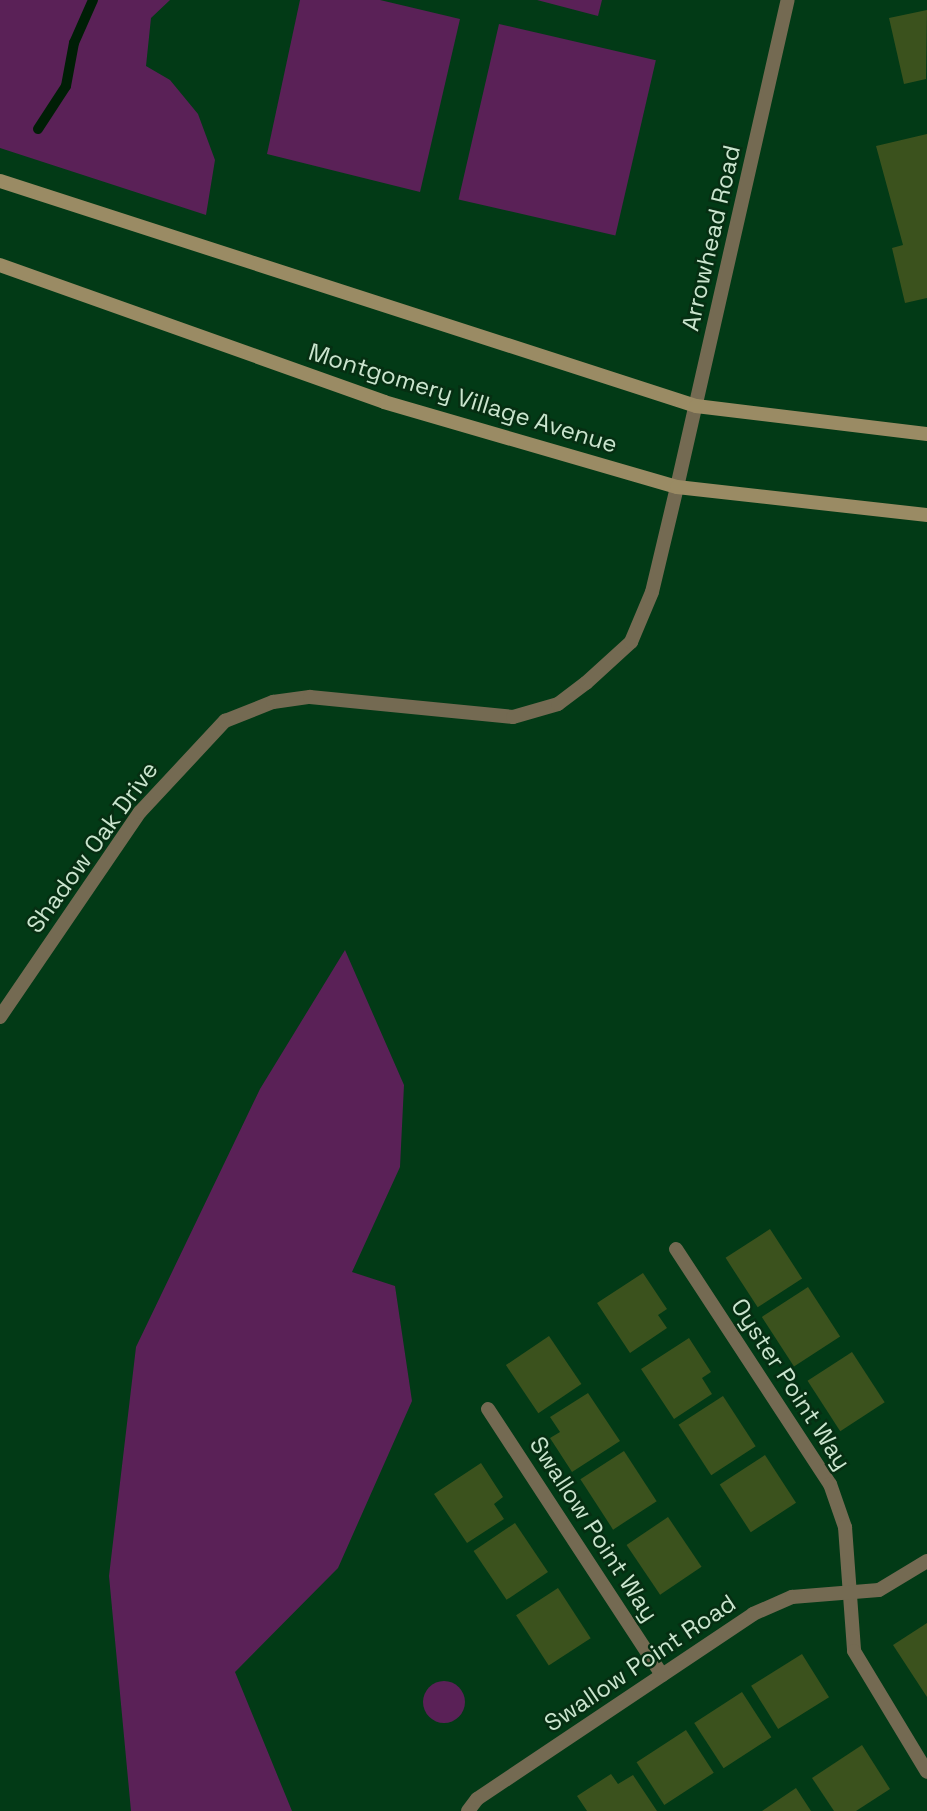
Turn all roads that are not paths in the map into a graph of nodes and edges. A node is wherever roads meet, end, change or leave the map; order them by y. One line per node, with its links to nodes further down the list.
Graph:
1 (788, 0): 4 (street, Arrowhead Road)
2 (0, 181): 4 (main road)
3 (0, 265): 6 (main road, Montgomery Village Avenue)
4 (696, 405): 5 (main road); 6 (street, Arrowhead Road)
5 (927, 434)
6 (677, 487): 7 (main road, Montgomery Village Avenue); 8 (street, Shadow Oak Drive)
7 (927, 515)
8 (0, 1017)
9 (676, 1248): 12 (street, Oyster Point Way)
10 (488, 1409): 13 (street, Swallow Point Way)
11 (927, 1561): 12 (street, Swallow Point Road)
12 (853, 1594): 13 (street, Swallow Point Road); 14 (street)
13 (662, 1675): 15 (street, Swallow Point Road)
14 (927, 1772)
15 (468, 1811)

